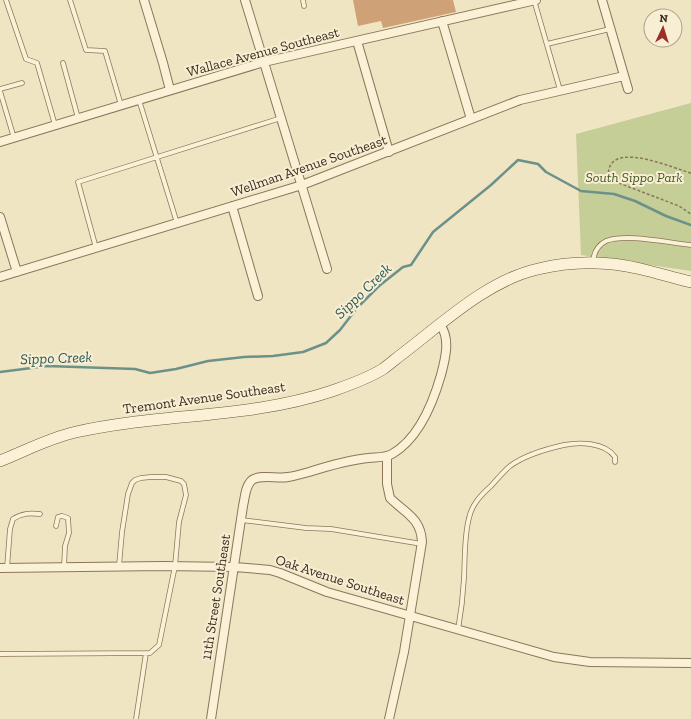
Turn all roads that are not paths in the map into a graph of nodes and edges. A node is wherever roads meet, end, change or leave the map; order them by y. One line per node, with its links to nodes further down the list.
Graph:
1 (6, 0): 26 (lane)
2 (70, 0): 22 (lane)
3 (144, 0): 19 (street)
4 (245, 0): 13 (street)
5 (303, 0): 8 (lane)
6 (535, 0): 9 (street, Wallace Avenue Southeast); 12 (lane)
7 (602, 0): 10 (street)
8 (304, 6)
9 (442, 21): 11 (street, Wallace Avenue Southeast); 25 (street)
10 (610, 29): 12 (lane); 15 (street)
11 (357, 41): 13 (street, Wallace Avenue Southeast); 29 (street)
12 (547, 44): 20 (lane)
13 (264, 62): 19 (street, Wallace Avenue Southeast); 24 (street)
14 (63, 63): 23 (lane)
15 (624, 76): 17 (street); 20 (street, Wellman Avenue Southeast)
16 (22, 83): 18 (lane)
17 (628, 89)
18 (0, 90): 27 (lane)
19 (170, 90): 21 (street, Wallace Avenue Southeast)
20 (560, 90): 25 (street, Wellman Avenue Southeast)
21 (139, 99): 22 (street, Wallace Avenue Southeast); 30 (lane)
22 (121, 105): 23 (street, Wallace Avenue Southeast)
23 (78, 118): 26 (street, Wallace Avenue Southeast)
24 (282, 118): 30 (lane); 31 (street)
25 (471, 119): 29 (street, Wellman Avenue Southeast)
26 (55, 125): 27 (street, Wallace Avenue Southeast)
27 (14, 138): 28 (street, Wallace Avenue Southeast)
28 (0, 142)
29 (389, 152): 31 (street, Wellman Avenue Southeast)
30 (156, 157): 34 (lane); 36 (lane)
31 (302, 185): 32 (street, Wellman Avenue Southeast); 38 (street)
32 (232, 206): 34 (street, Wellman Avenue Southeast); 42 (street)
33 (0, 217): 39 (street)
34 (177, 223): 36 (street, Wellman Avenue Southeast)
35 (691, 245): 37 (lane)
36 (96, 248): 39 (street, Wellman Avenue Southeast)
37 (592, 264): 41 (street, Tremont Avenue Southeast); 43 (street, Tremont Avenue Southeast)
38 (327, 269)
39 (17, 272): 40 (street, Wellman Avenue Southeast)
40 (0, 277)
41 (691, 282)
42 (258, 296)
43 (440, 325): 44 (street); 45 (street, Tremont Avenue Southeast)
44 (387, 456): 48 (street, 11th Street Southeast); 50 (street)
45 (0, 462)
46 (615, 462): 57 (lane)
47 (40, 514): 55 (lane)
48 (241, 520): 50 (lane); 54 (street, 11th Street Southeast)
49 (56, 526): 53 (lane)
50 (422, 544): 56 (street)
51 (119, 566): 52 (street, Oak Avenue Southeast); 52 (lane); 53 (street, Oak Avenue Southeast)
52 (175, 566): 54 (street, Oak Avenue Southeast); 58 (lane)
53 (64, 567): 55 (street, Oak Avenue Southeast)
54 (235, 567): 56 (street, Oak Avenue Southeast); 62 (street, 11th Street Southeast)
55 (4, 568)
56 (409, 616): 57 (street, Oak Avenue Southeast); 63 (street)
57 (458, 630): 60 (street, Oak Avenue Southeast)
58 (146, 653): 59 (lane); 61 (lane)
59 (0, 654)
60 (691, 663)
61 (136, 719)
62 (211, 719)
63 (389, 719)

